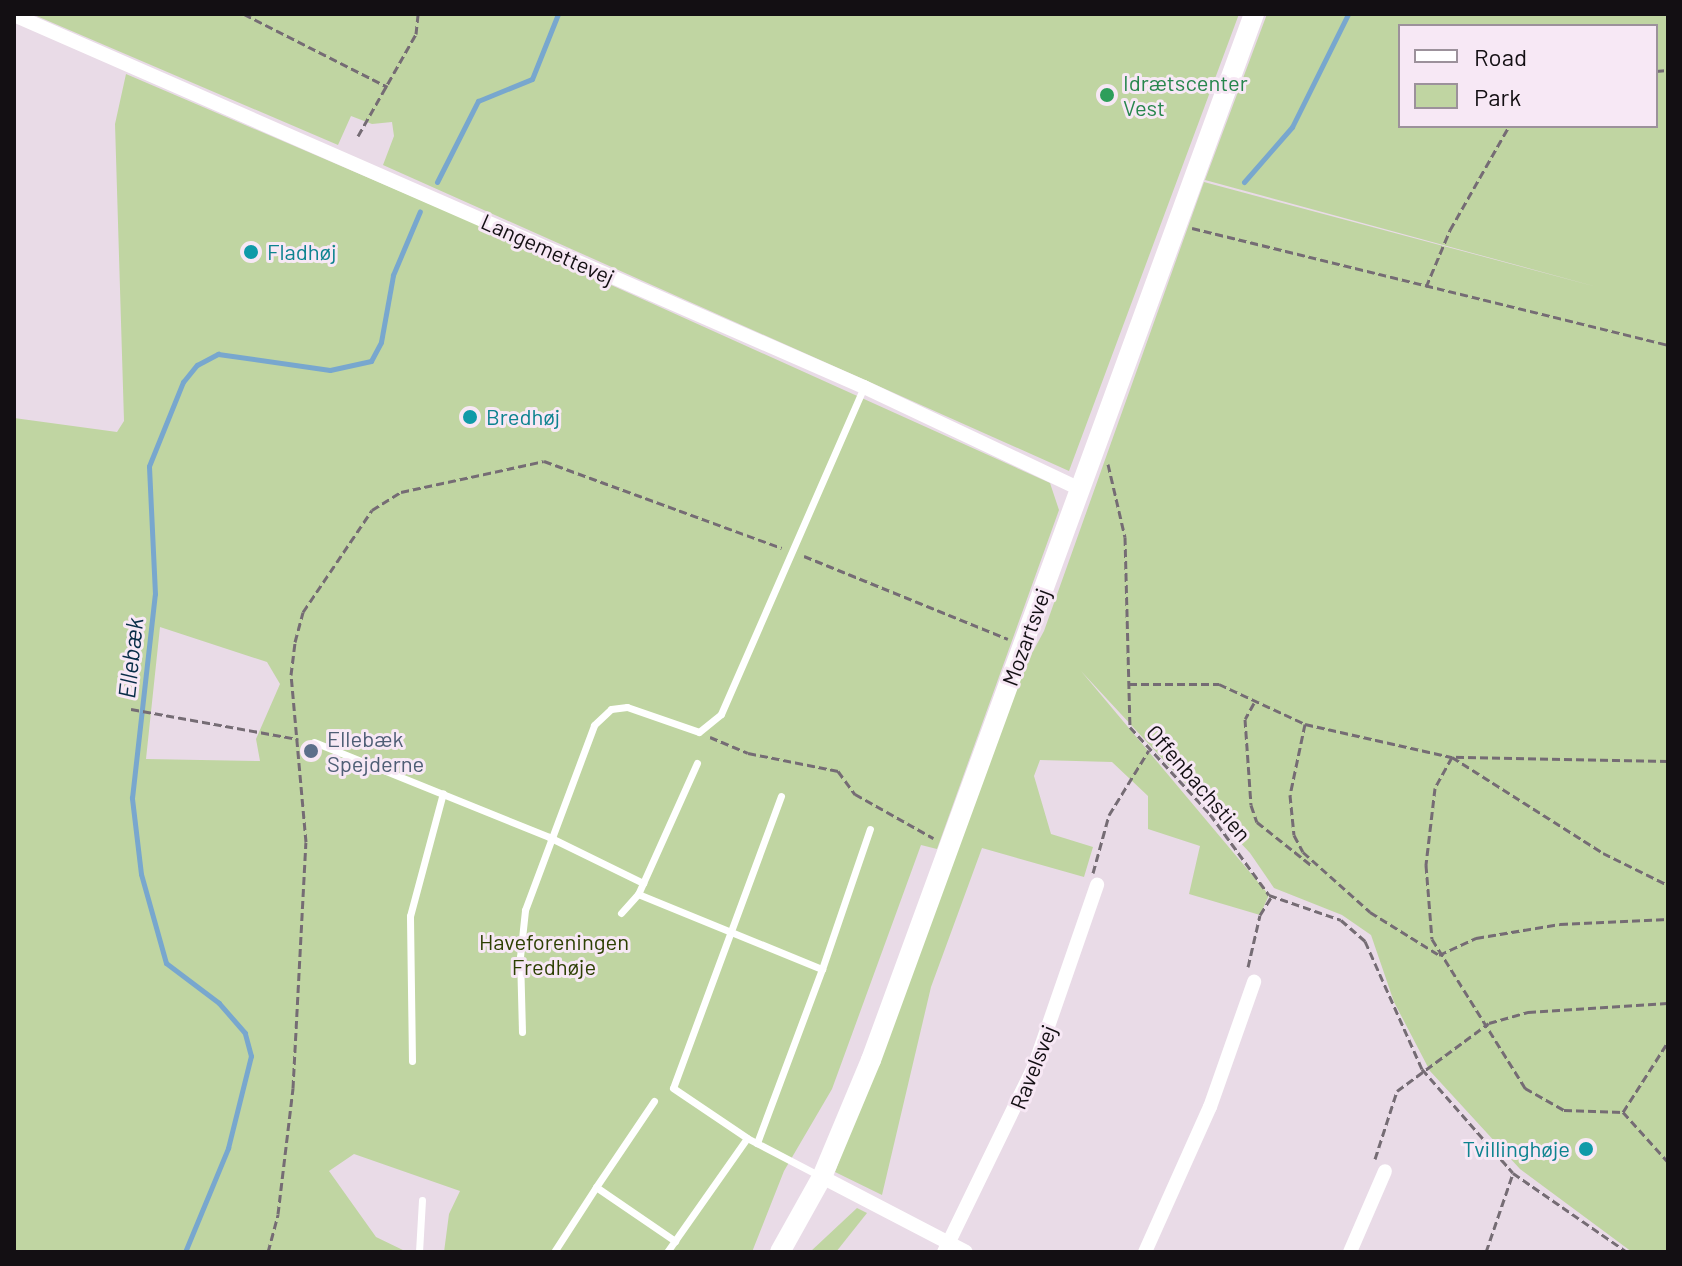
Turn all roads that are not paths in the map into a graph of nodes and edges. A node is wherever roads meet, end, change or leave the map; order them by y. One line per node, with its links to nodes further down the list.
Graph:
1 (1254, 14): 4 (street, Mozartsvej)
2 (14, 15): 3 (street, Langemettevej)
3 (864, 387): 4 (street, Langemettevej); 10 (lane)
4 (1080, 489): 24 (street, Mozartsvej)
5 (314, 742): 7 (lane)
6 (697, 763): 11 (lane)
7 (443, 793): 10 (lane); 19 (lane)
8 (781, 796): 15 (lane)
9 (870, 829): 16 (lane)
10 (549, 837): 11 (lane); 18 (lane)
11 (643, 883): 13 (lane)
12 (1097, 885): 28 (street, Ravelsvej)
13 (638, 894): 14 (lane); 15 (lane)
14 (621, 913)
15 (730, 934): 16 (lane); 21 (lane)
16 (822, 969): 22 (lane)
17 (1254, 982): 34 (street)
18 (522, 1032)
19 (412, 1061)
20 (654, 1101): 25 (lane)
21 (747, 1138): 22 (lane); 27 (lane)
22 (757, 1143): 24 (lane)
23 (1385, 1171): 35 (street)
24 (822, 1177): 28 (street); 32 (street, Mozartsvej)
25 (596, 1187): 27 (lane); 30 (lane)
26 (422, 1200): 29 (lane)
27 (675, 1241): 31 (lane)
28 (947, 1247): 33 (street)
29 (419, 1252)
30 (554, 1252)
31 (667, 1252)
32 (780, 1252)
33 (966, 1252)
34 (1145, 1252)
35 (1350, 1252)

